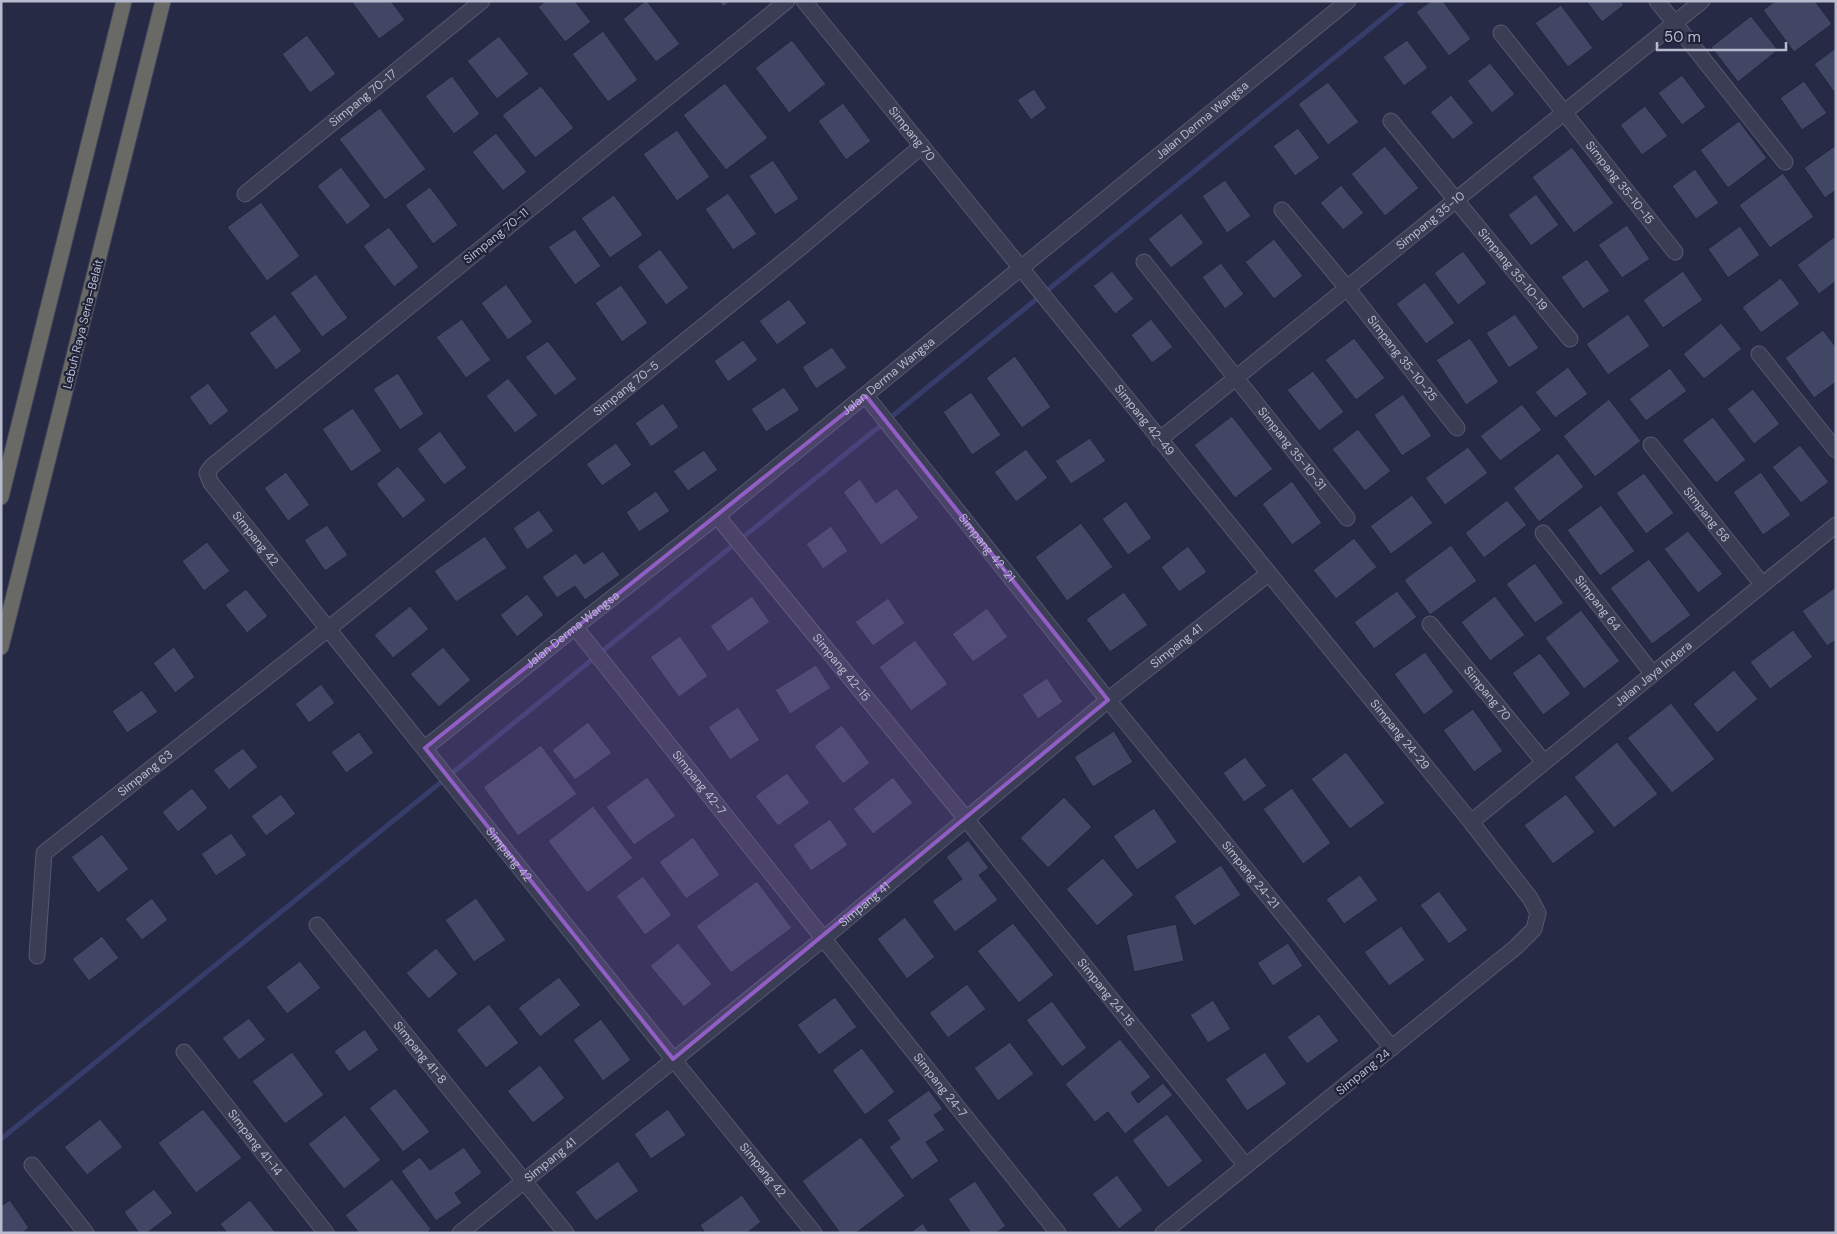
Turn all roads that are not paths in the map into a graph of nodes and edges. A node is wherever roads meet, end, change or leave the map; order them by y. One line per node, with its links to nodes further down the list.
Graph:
1 (124, 1): 31 (highway)
2 (162, 1): 41 (highway, Lebuh Raya Seria–Belait)
3 (482, 1): 15 (street, Simpang 70-17)
4 (787, 1): 30 (street, Simpang 70-11)
5 (804, 1): 13 (street, Simpang 70)
6 (1348, 1): 20 (street, Jalan Derma Wangsa)
7 (1657, 1): 9 (street)
8 (1702, 1): 9 (street, Simpang 35-10)
9 (1675, 23): 11 (street, Simpang 35-10); 14 (street)
10 (1502, 33): 11 (street, Simpang 35-10-15)
11 (1565, 112): 16 (street, Simpang 35-10); 18 (street, Simpang 35-10-15)
12 (1391, 121): 16 (street, Simpang 35-10-19)
13 (922, 146): 20 (street, Simpang 70); 40 (street, Simpang 70-5)
14 (1784, 162)
15 (245, 194)
16 (1456, 200): 21 (street, Simpang 35-10); 22 (street, Simpang 35-10-19)
17 (1282, 210): 21 (street, Simpang 35-10-25)
18 (1675, 252)
19 (1144, 262): 24 (street, Simpang 35-10-31)
20 (1020, 268): 25 (street, Jalan Derma Wangsa); 27 (street, Simpang 42-49)
21 (1348, 288): 24 (street, Simpang 35-10); 26 (street, Simpang 35-10-25)
22 (1570, 339)
23 (1760, 354): 29 (street)
24 (1236, 378): 27 (street, Simpang 35-10); 33 (street, Simpang 35-10-31)
25 (866, 396): 32 (street, Jalan Derma Wangsa); 43 (street, Simpang 42-21)
26 (1457, 428)
27 (1159, 440): 36 (street, Simpang 42-49)
28 (1651, 445): 37 (street, Simpang 58)
29 (1836, 450)
30 (207, 474): 40 (street, Simpang 42)
31 (1, 498)
32 (718, 516): 39 (street, Jalan Derma Wangsa); 46 (street, Simpang 42-15)
33 (1347, 518)
34 (1836, 524): 37 (street, Jalan Jaya Indera)
35 (1543, 533): 42 (street, Simpang 64)
36 (1268, 574): 43 (street, Simpang 41); 47 (street, Simpang 24-29)
37 (1762, 584): 42 (street, Jalan Jaya Indera)
38 (1430, 624): 45 (street, Simpang 70)
39 (575, 627): 44 (street, Jalan Derma Wangsa); 50 (street, Simpang 42-7)
40 (328, 628): 44 (street, Simpang 42); 51 (street, Simpang 63)
41 (1, 647)
42 (1652, 673): 45 (street, Jalan Jaya Indera)
43 (1108, 700): 46 (street, Simpang 41); 52 (street, Simpang 24-21)
44 (424, 748): 54 (street, Simpang 42)
45 (1544, 762): 47 (street, Jalan Jaya Indera)
46 (966, 819): 50 (street, Simpang 41); 56 (street, Simpang 24-15)
47 (1471, 822): 48 (street, Simpang 24-29)
48 (1530, 898): 52 (street, Simpang 24)
49 (317, 925): 57 (street, Simpang 41-8)
50 (823, 939): 54 (street, Simpang 41); 63 (street, Simpang 24-7)
51 (38, 956)
52 (1392, 1048): 56 (street, Simpang 24)
53 (184, 1052): 59 (street, Simpang 41-14)
54 (673, 1059): 57 (street, Simpang 41); 62 (street, Simpang 42)
55 (32, 1165): 58 (street)
56 (1246, 1166): 64 (street, Simpang 24)
57 (523, 1181): 60 (street, Simpang 41); 61 (street, Simpang 41-8)
58 (86, 1233)
59 (326, 1233)
60 (460, 1233)
61 (566, 1233)
62 (814, 1233)
63 (1058, 1233)
64 (1163, 1233)

